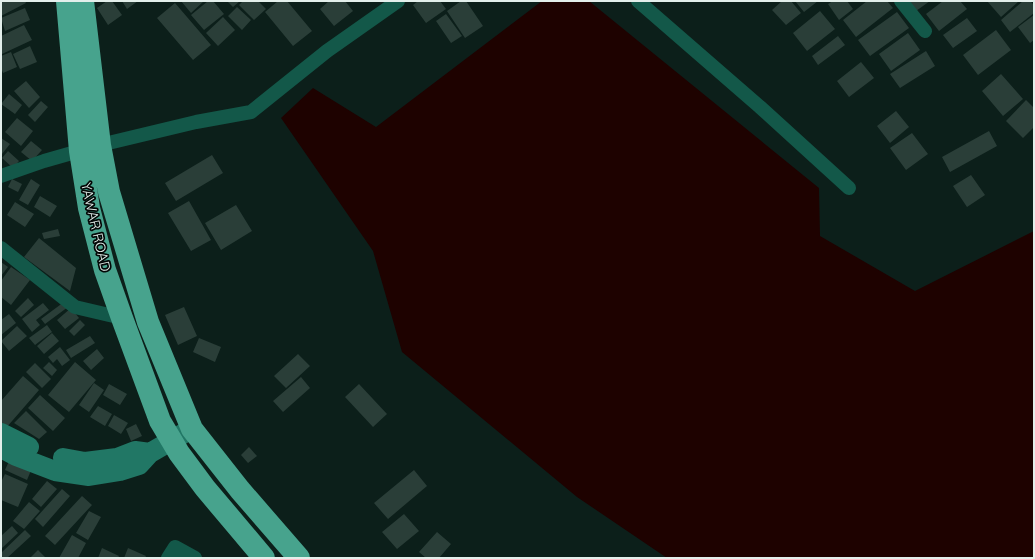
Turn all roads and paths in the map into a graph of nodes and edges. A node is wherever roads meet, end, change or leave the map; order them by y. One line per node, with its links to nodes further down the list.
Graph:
1 (67, 1): 7 (highway, YAWAR ROAD)
2 (83, 1): 7 (highway)
3 (398, 1): 7 (street)
4 (638, 1): 9 (street)
5 (901, 1): 6 (street)
6 (924, 31)
7 (90, 148): 8 (street); 11 (highway, YAWAR ROAD); 12 (highway)
8 (1, 176)
9 (849, 188)
10 (1, 248): 11 (street)
11 (122, 318): 14 (highway, YAWAR ROAD)
12 (192, 429): 14 (main road); 20 (highway)
13 (1, 433): 16 (main road)
14 (172, 440): 16 (main road); 19 (highway, YAWAR ROAD)
15 (1, 448): 16 (main road)
16 (150, 453)
17 (168, 558): 18 (street)
18 (195, 558)
19 (264, 558)
20 (299, 558)

